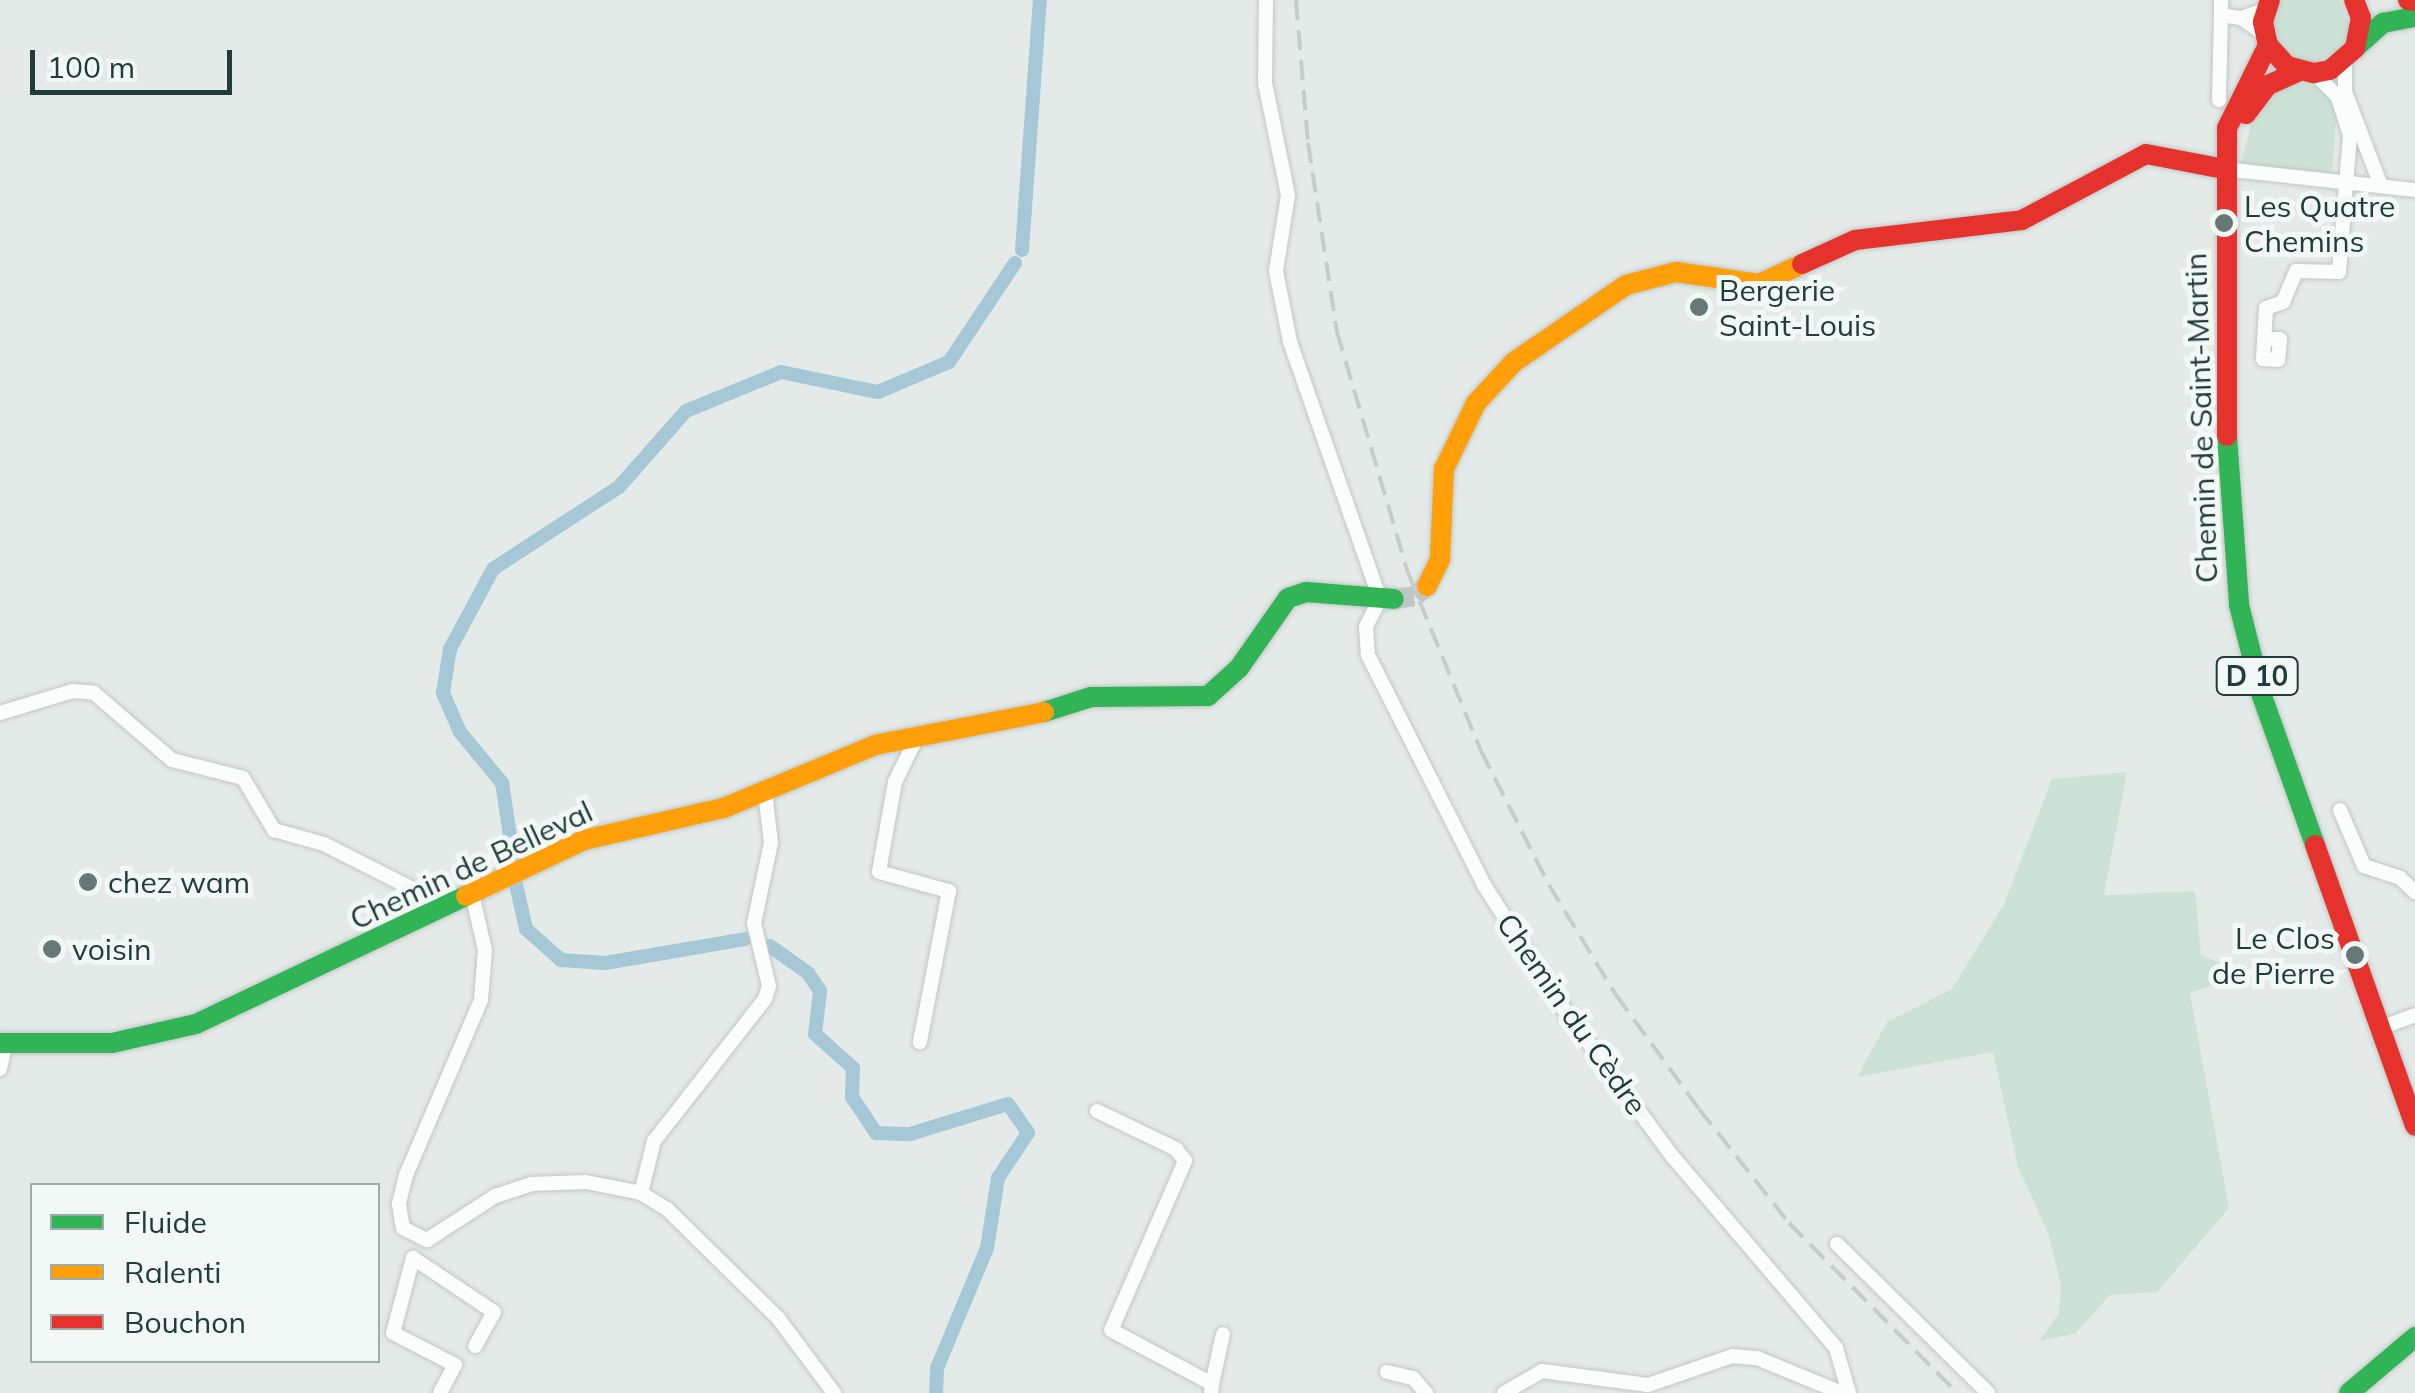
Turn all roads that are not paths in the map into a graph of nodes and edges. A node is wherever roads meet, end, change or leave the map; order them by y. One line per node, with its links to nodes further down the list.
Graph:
1 (1266, 0): 17 (street)
2 (2354, 0): 8 (street)
3 (2268, 3): 5 (street); 7 (street)
4 (2221, 8): 5 (street); 10 (street)
5 (2241, 18): 7 (street)
6 (2415, 18): 8 (street)
7 (2266, 40): 9 (street); 11 (street, D 10)
8 (2350, 54): 9 (street); 13 (street)
9 (2307, 72): 11 (street, D 10); 12 (street)
10 (2218, 100)
11 (2225, 164): 12 (street); 16 (street); 26 (street, Chemin de Saint-Martin / D 10)
12 (2346, 183): 13 (street); 15 (street)
13 (2381, 186): 14 (street)
14 (2415, 190)
15 (2264, 339)
16 (1427, 586)
17 (1387, 599): 19 (street, Chemin de Belleval); 44 (street, Chemin du Cèdre)
18 (0, 713): 24 (street)
19 (918, 737): 20 (street, Chemin de Belleval); 27 (street)
20 (765, 792): 23 (street, Chemin de Belleval); 32 (street)
21 (2340, 810): 22 (street)
22 (2415, 892)
23 (472, 894): 24 (street, Chemin de Belleval); 32 (street)
24 (446, 906): 28 (street, Chemin de Belleval)
25 (2415, 1015): 26 (street)
26 (2380, 1028): 31 (street, Chemin de Saint-Martin / D 10)
27 (920, 1042)
28 (2, 1043): 29 (street)
29 (0, 1069)
30 (1097, 1111): 38 (street)
31 (2415, 1126)
32 (641, 1193): 41 (street)
33 (1837, 1244): 45 (street)
34 (1224, 1334): 38 (street)
35 (2415, 1338): 46 (street)
36 (475, 1346): 40 (street)
37 (1387, 1372): 42 (street)
38 (1211, 1389)
39 (1610, 1389): 43 (street); 44 (street)
40 (440, 1393)
41 (834, 1393)
42 (1426, 1393)
43 (1504, 1393)
44 (1846, 1393)
45 (1988, 1393)
46 (2349, 1393)

